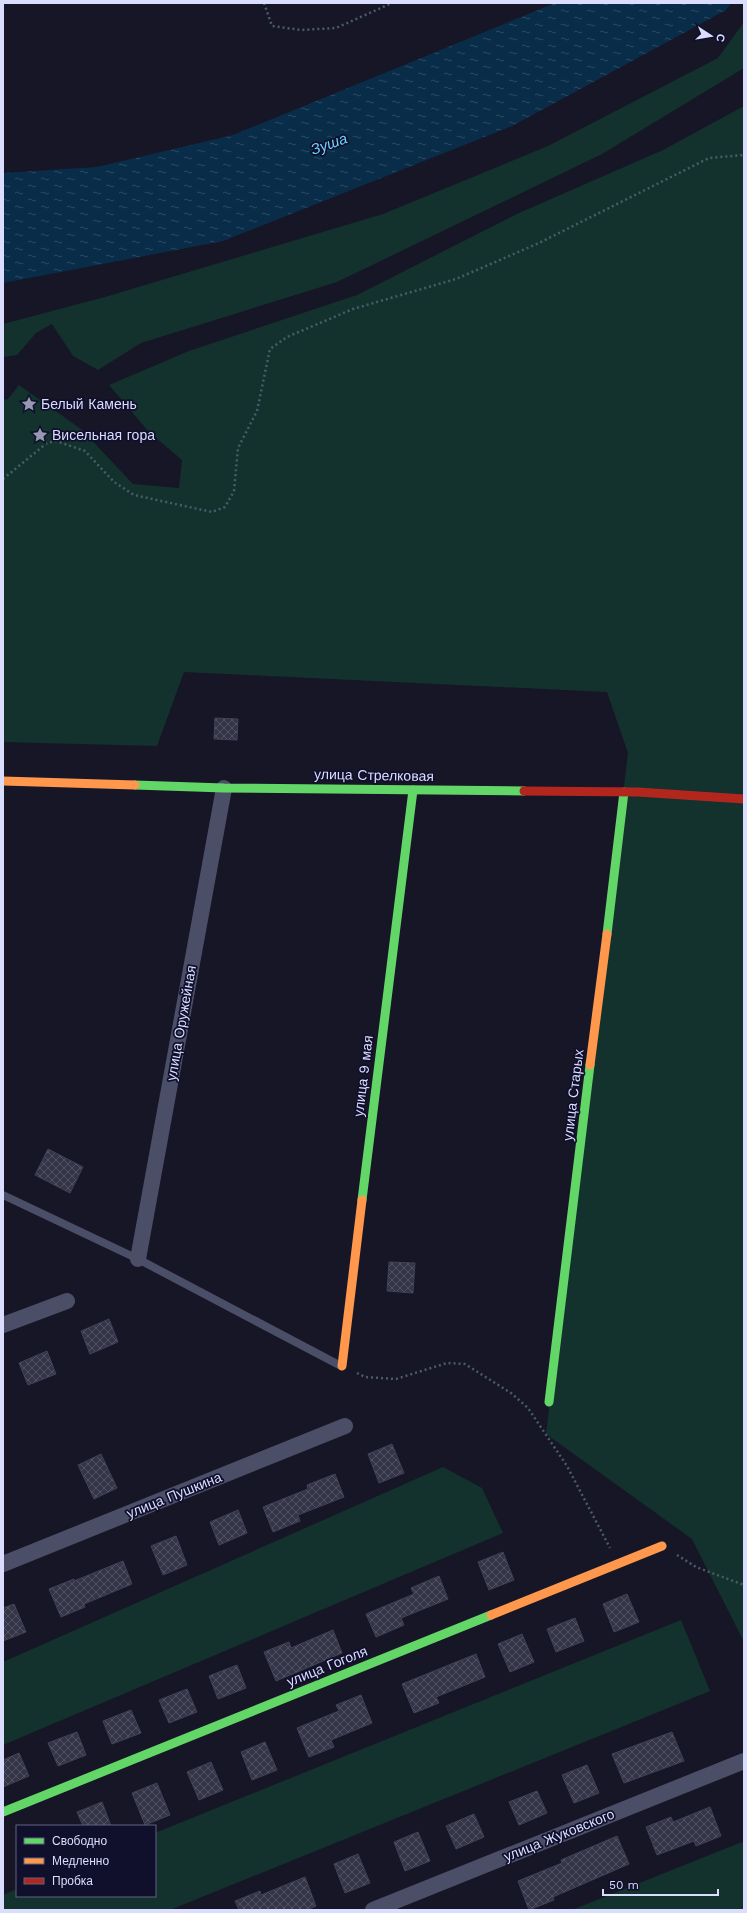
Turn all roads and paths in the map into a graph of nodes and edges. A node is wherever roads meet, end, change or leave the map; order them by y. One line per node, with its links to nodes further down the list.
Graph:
1 (264, 3): 2 (path)
2 (392, 3)
3 (744, 155): 4 (path)
4 (3, 479)
5 (3, 781): 6 (street, улица Стрелковая)
6 (224, 788): 7 (street, улица Стрелковая); 11 (street, улица Оружейная)
7 (413, 790): 8 (street, улица Стрелковая); 14 (street, улица 9 мая)
8 (624, 792): 9 (street, улица Стрелковая); 15 (street, улица Старых)
9 (744, 799)
10 (3, 1195): 11 (lane)
11 (138, 1259): 14 (lane)
12 (67, 1301): 13 (street)
13 (3, 1325)
14 (342, 1366): 19 (path)
15 (549, 1402)
16 (345, 1426): 18 (street, улица Пушкина)
17 (662, 1546): 19 (street, улица Гоголя); 20 (path)
18 (3, 1564)
19 (618, 1564): 22 (street, улица Гоголя)
20 (744, 1585)
21 (744, 1761): 23 (street, улица Жуковского)
22 (3, 1812)
23 (373, 1910)

